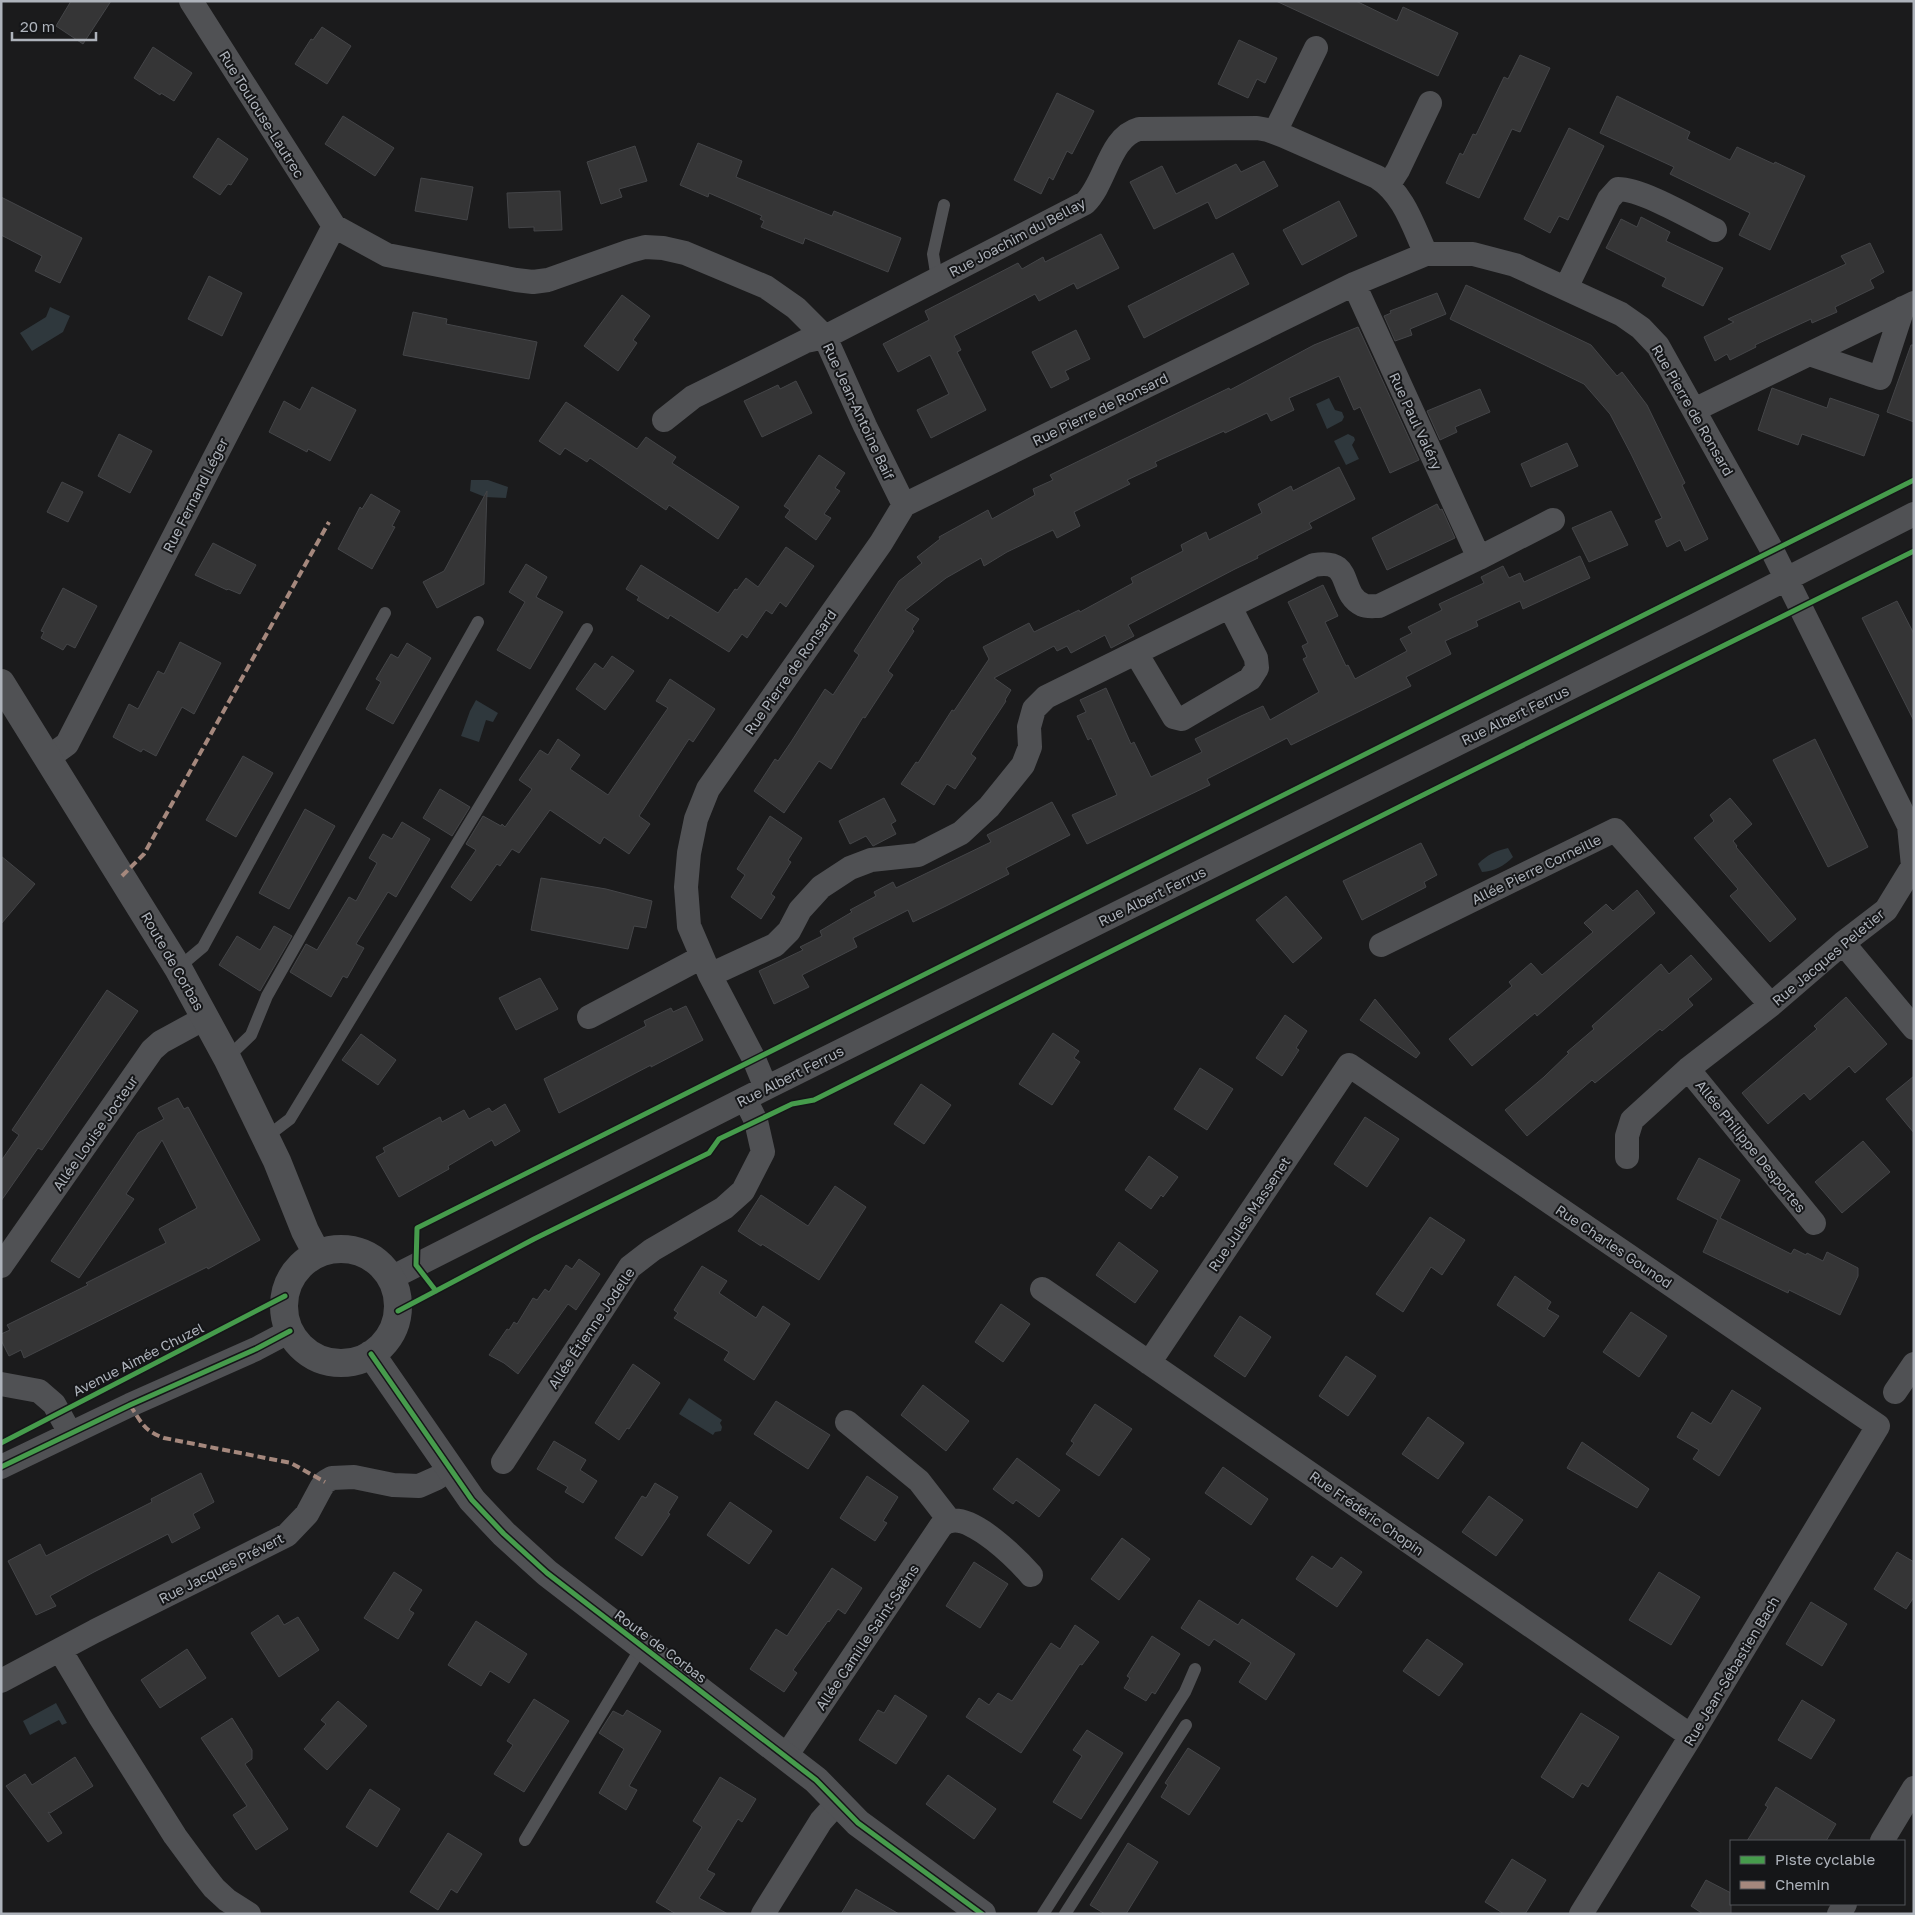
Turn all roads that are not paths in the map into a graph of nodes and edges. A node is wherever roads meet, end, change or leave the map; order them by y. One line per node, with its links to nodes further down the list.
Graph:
1 (191, 1): 7 (street, Rue Toulouse-Lautrec)
2 (1316, 48): 4 (street)
3 (1430, 103): 5 (street)
4 (1275, 132): 5 (street, Rue Joachim du Bellay); 10 (street, Rue Joachim du Bellay)
5 (1389, 184): 9 (street, Rue Joachim du Bellay)
6 (944, 205): 10 (lane)
7 (334, 226): 14 (street, Rue Jean-Antoine Baif); 29 (street, Rue Fernand Léger)
8 (1715, 230): 12 (street)
9 (1426, 254): 11 (street, Rue Pierre de Ronsard); 12 (street, Rue Pierre de Ronsard)
10 (937, 279): 14 (street, Rue Joachim du Bellay)
11 (1354, 284): 18 (street, Rue Pierre de Ronsard); 21 (street, Rue Paul Valéry)
12 (1566, 288): 16 (street, Rue Pierre de Ronsard)
13 (1908, 305): 15 (street); 15 (street)
14 (825, 337): 17 (street, Rue Joachim du Bellay); 18 (street, Rue Jean-Antoine Baif)
15 (1809, 354): 16 (street)
16 (1694, 410): 22 (street, Rue Pierre de Ronsard)
17 (664, 420)
18 (904, 505): 33 (street, Rue Pierre de Ronsard)
19 (1914, 514): 22 (street, Rue Albert Ferrus)
20 (1553, 520): 21 (street)
21 (1479, 558): 23 (street)
22 (1786, 578): 30 (street, Rue Jacques Peletier); 42 (street, Rue Albert Ferrus)
23 (1230, 607): 27 (street); 27 (street)
24 (385, 613): 34 (lane)
25 (478, 622): 39 (lane)
26 (587, 629): 44 (lane)
27 (1136, 653): 33 (street)
28 (1, 683): 29 (street, Route de Corbas)
29 (48, 758): 34 (street, Route de Corbas)
30 (1912, 839): 31 (street, Rue Jacques Peletier)
31 (1844, 943): 35 (street, Rue Jacques Peletier); 38 (street)
32 (1382, 945): 35 (street, Allée Pierre Corneille)
33 (706, 966): 36 (street); 42 (street, Rue Pierre de Ronsard)
34 (178, 968): 37 (street, Route de Corbas)
35 (1771, 1005): 41 (street, Rue Jacques Peletier)
36 (589, 1017)
37 (206, 1018): 39 (street, Route de Corbas); 48 (street, Allée Louise Jocteur)
38 (1914, 1028)
39 (227, 1058): 44 (street, Route de Corbas)
40 (1349, 1065): 53 (street, Rue Jules Massenet); 58 (street, Rue Charles Gounod)
41 (1688, 1069): 45 (street, Rue Jacques Peletier); 46 (street, Allée Philippe Desportes)
42 (766, 1088): 43 (street, Rue Albert Ferrus)
43 (745, 1099): 49 (street, Rue Albert Ferrus); 60 (street, Allée Étienne Jodelle)
44 (265, 1138): 47 (street, Route de Corbas)
45 (1627, 1157)
46 (1814, 1224)
47 (317, 1254): 49 (street); 51 (street)
48 (1, 1266)
49 (391, 1278): 52 (street)
50 (1042, 1289): 53 (street, Rue Frédéric Chopin)
51 (290, 1331): 52 (street); 59 (street)
52 (371, 1354): 62 (street, Route de Corbas)
53 (1149, 1362): 70 (street, Rue Frédéric Chopin)
54 (1914, 1364): 56 (street)
55 (1, 1384): 59 (street)
56 (1895, 1392)
57 (847, 1422): 63 (street)
58 (1878, 1426): 70 (street, Rue Jean-Sébastien Bach)
59 (70, 1433): 61 (street)
60 (503, 1462)
61 (1, 1467)
62 (450, 1469): 65 (street, Route de Corbas); 66 (street, Rue Jacques Prévert)
63 (950, 1520): 64 (street); 71 (street, Allée Camille Saint-Saëns)
64 (1031, 1575)
65 (642, 1646): 71 (street, Route de Corbas); 74 (lane)
66 (60, 1650): 68 (street, Rue Jacques Prévert); 76 (street)
67 (1195, 1669): 79 (lane)
68 (1, 1681)
69 (1186, 1725): 80 (lane)
70 (1691, 1736): 81 (street, Rue Jean-Sébastien Bach)
71 (786, 1756): 73 (street, Route de Corbas)
72 (1914, 1788): 75 (street)
73 (838, 1802): 77 (street); 78 (street, Route de Corbas)
74 (525, 1840)
75 (1883, 1840)
76 (249, 1914)
77 (763, 1914)
78 (982, 1914)
79 (1043, 1914)
80 (1065, 1914)
81 (1581, 1914)

